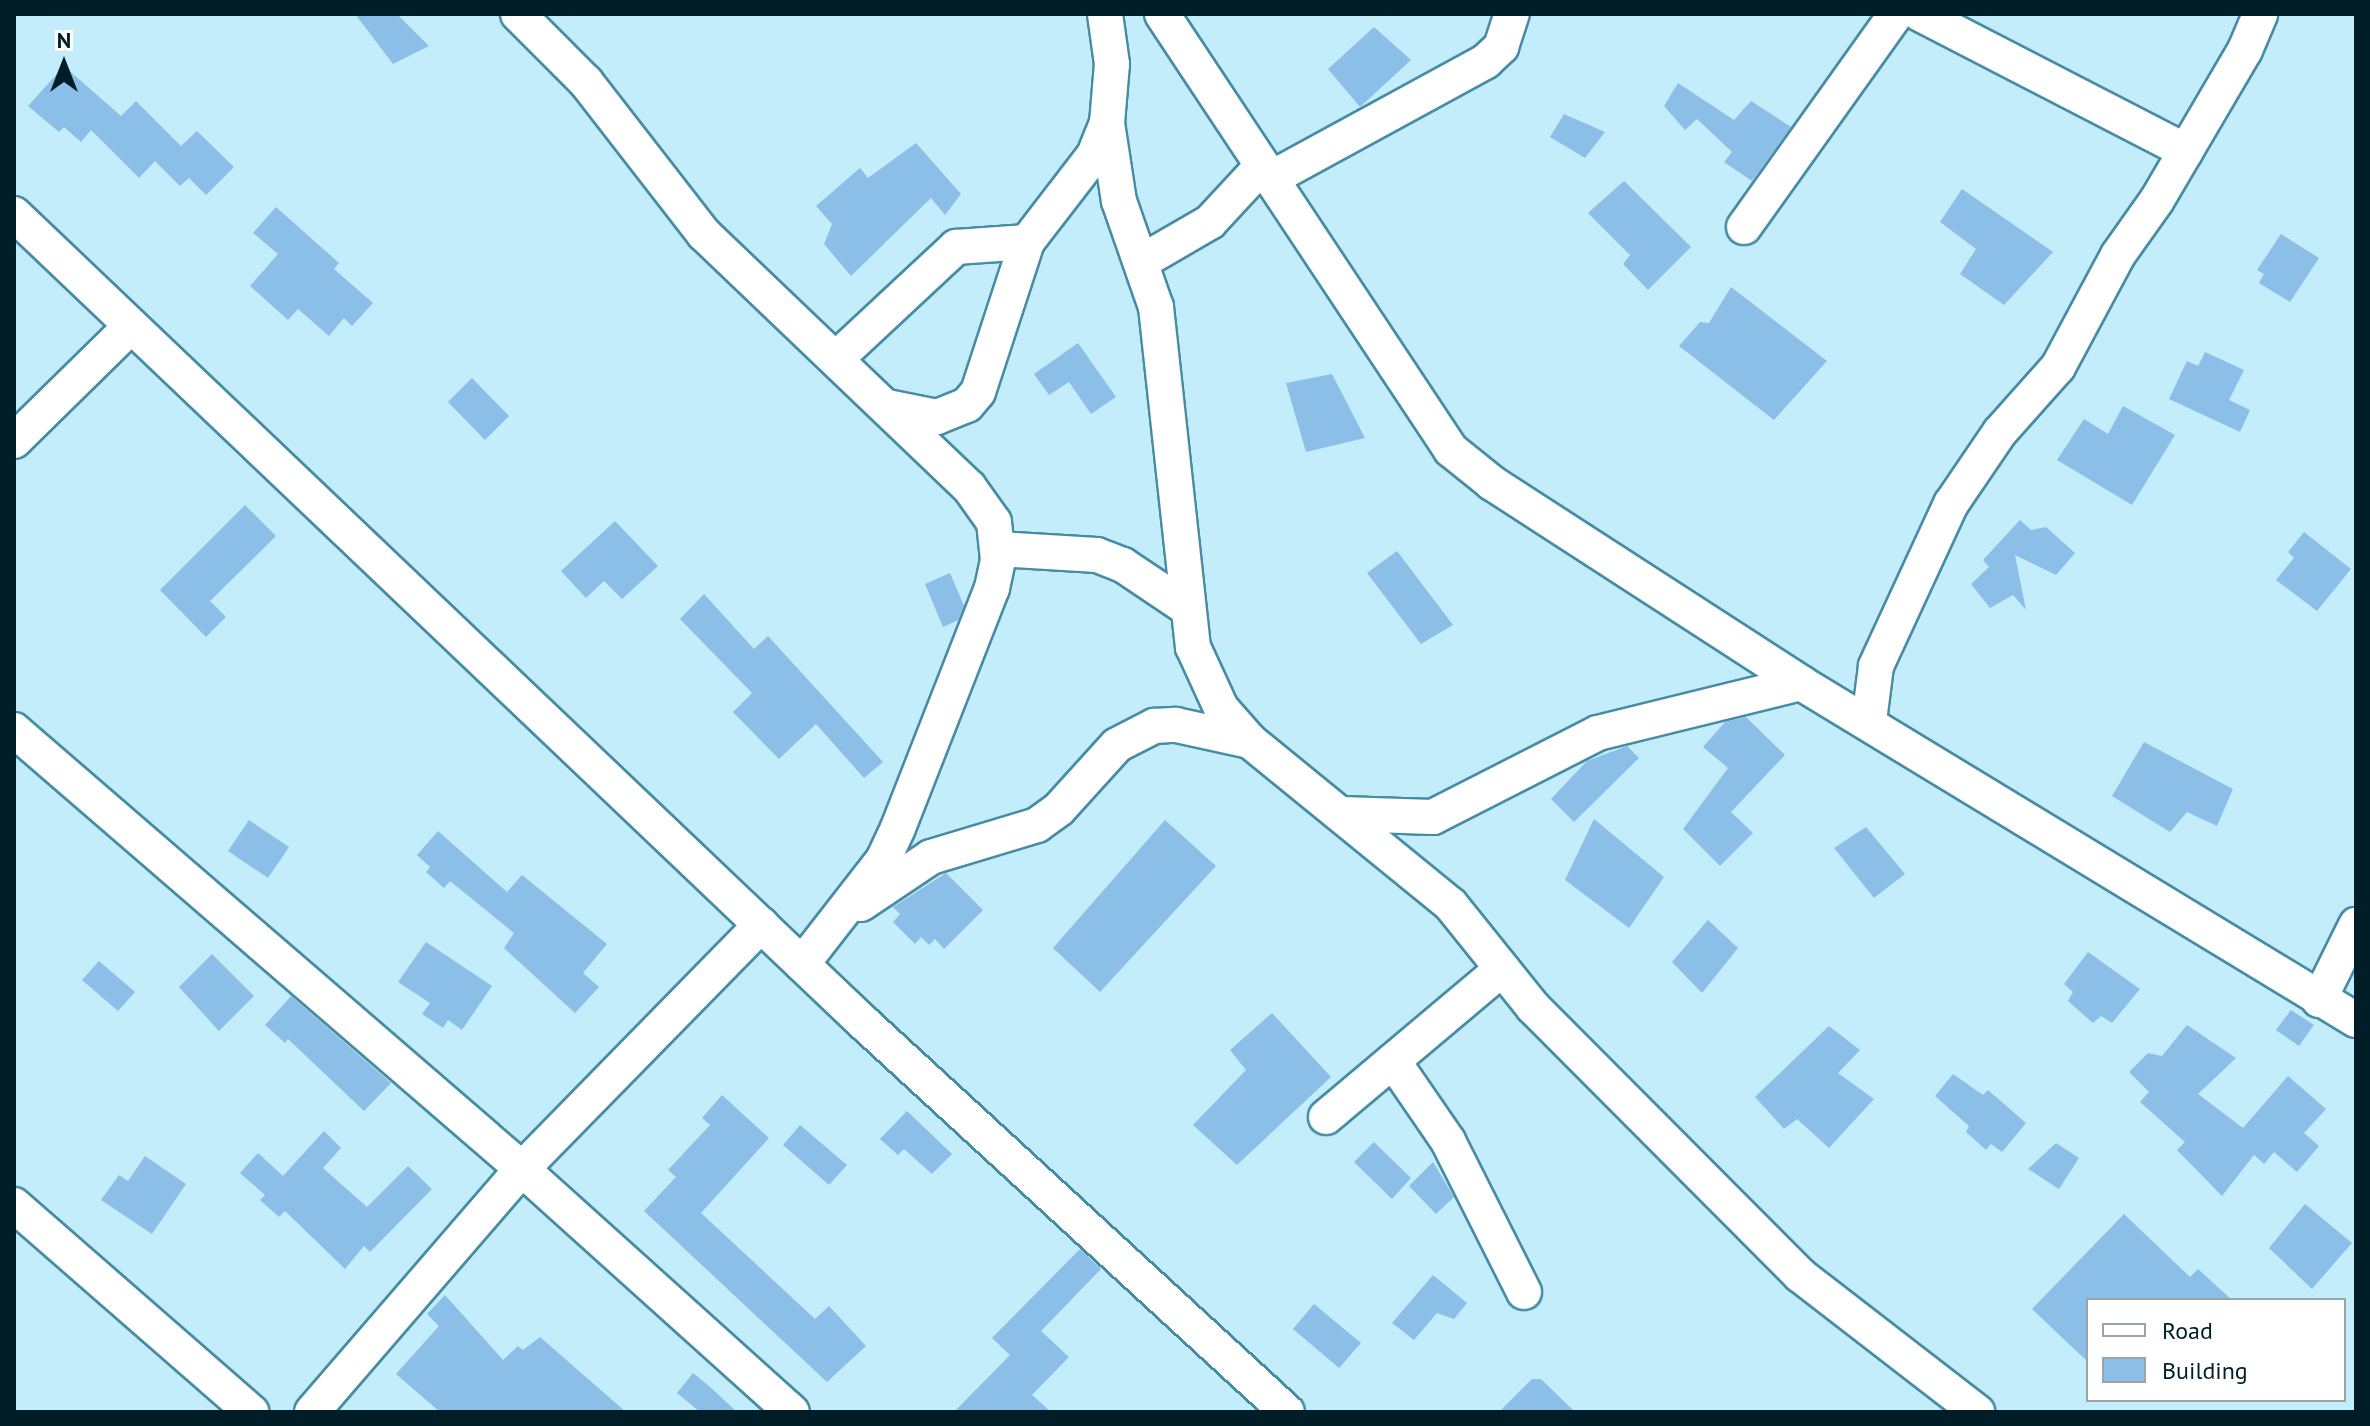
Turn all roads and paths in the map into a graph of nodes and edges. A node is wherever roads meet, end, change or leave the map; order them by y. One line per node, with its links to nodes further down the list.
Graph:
1 (1105, 14): 8 (street)
2 (1162, 14): 10 (street)
3 (1896, 14): 12 (street)
4 (1920, 14): 9 (street)
5 (2260, 14): 9 (street)
6 (1513, 15): 10 (street)
7 (533, 19): 16 (street)
8 (1107, 123): 13 (street); 14 (street)
9 (2186, 151): 22 (street)
10 (1266, 173): 14 (street); 21 (street)
11 (14, 214): 15 (street)
12 (1744, 227)
13 (1027, 242): 16 (street); 17 (street)
14 (1141, 262): 20 (street)
15 (131, 326): 18 (street); 29 (street)
16 (837, 358): 17 (street)
17 (887, 407): 19 (street)
18 (14, 441)
19 (998, 549): 20 (street); 28 (street)
20 (1187, 608): 24 (street)
21 (1801, 683): 22 (street); 25 (street)
22 (1869, 721): 33 (street)
23 (14, 730): 37 (street)
24 (1250, 741): 26 (street); 28 (street)
25 (1451, 812): 26 (street); 27 (street)
26 (1342, 814): 27 (street)
27 (1412, 869): 32 (street)
28 (837, 919): 31 (street)
29 (761, 925): 31 (street); 37 (street)
30 (2356, 925): 33 (street)
31 (802, 964): 40 (street)
32 (1502, 969): 35 (street); 44 (street)
33 (2319, 1000): 34 (street)
34 (2356, 1020)
35 (1393, 1061): 36 (street); 39 (street)
36 (1326, 1117)
37 (522, 1169): 42 (street); 43 (street)
38 (14, 1205): 41 (street)
39 (1524, 1292)
40 (1280, 1410)
41 (251, 1412)
42 (312, 1412)
43 (792, 1412)
44 (1977, 1412)

